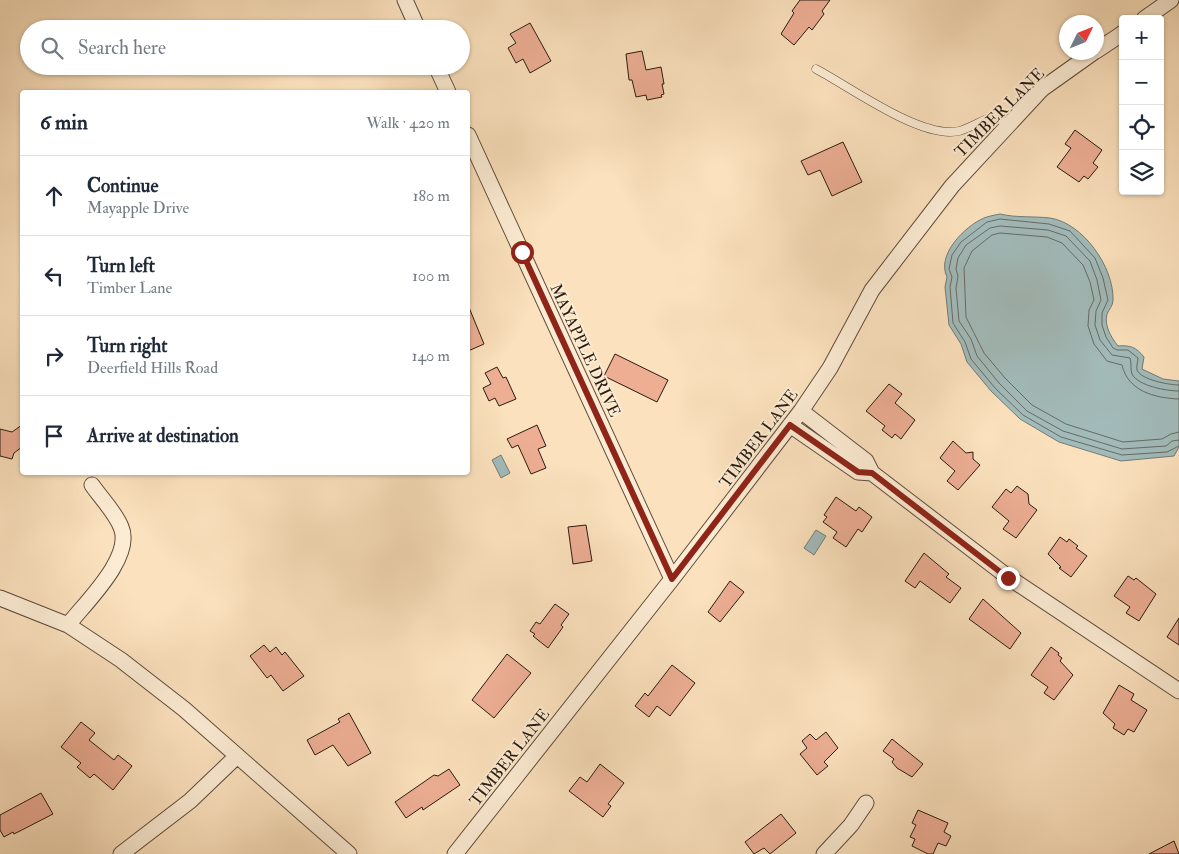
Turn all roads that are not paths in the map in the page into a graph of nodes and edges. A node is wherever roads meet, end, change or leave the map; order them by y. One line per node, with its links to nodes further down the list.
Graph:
1 (405, 0): 4 (street)
2 (1172, 0): 3 (street)
3 (1150, 15)
4 (414, 20)
5 (1119, 36): 6 (street, TIMBER LANE)
6 (1104, 46)
7 (1084, 60): 11 (street, TIMBER LANE)
8 (816, 69): 11 (lane)
9 (440, 75): 10 (street)
10 (447, 90)
11 (1008, 125): 13 (street, TIMBER LANE)
12 (470, 140): 17 (street, MAYAPPLE DRIVE)
13 (801, 411): 14 (street, TIMBER LANE); 15 (street)
14 (790, 425): 15 (street); 17 (street, TIMBER LANE)
15 (872, 473): 20 (street)
16 (92, 485): 19 (street)
17 (672, 579): 25 (street, TIMBER LANE)
18 (0, 598): 19 (street)
19 (68, 625): 21 (street)
20 (1179, 691)
21 (237, 756): 23 (street); 24 (street)
22 (866, 802): 26 (street)
23 (121, 854)
24 (349, 854)
25 (455, 854)
26 (824, 854)

